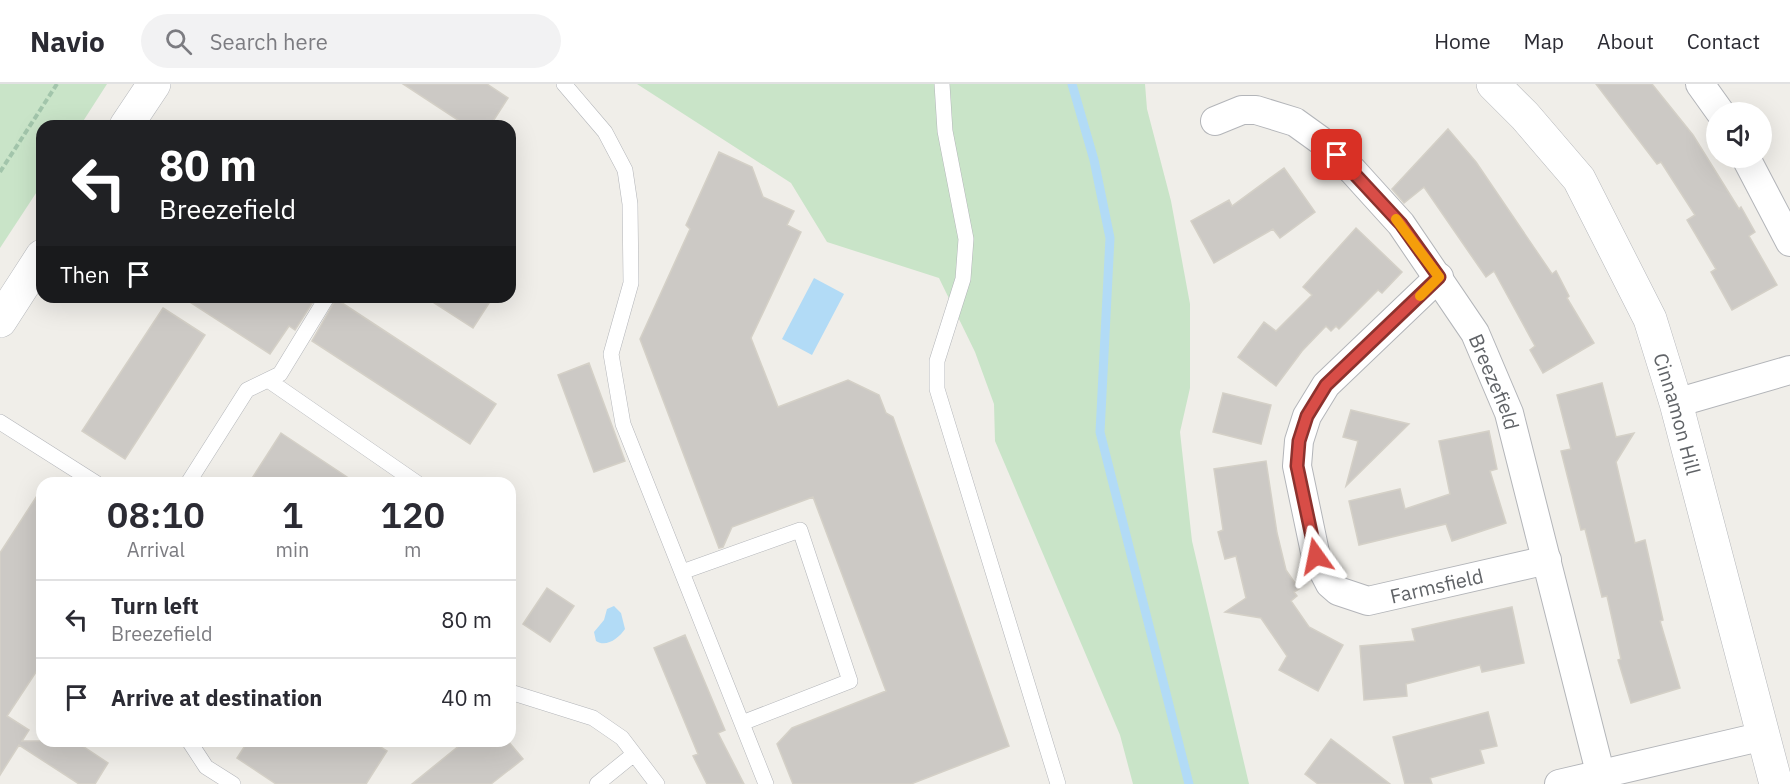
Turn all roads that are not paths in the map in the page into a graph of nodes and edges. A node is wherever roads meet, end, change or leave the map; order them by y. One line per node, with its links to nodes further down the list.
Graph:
1 (153, 84): 7 (street)
2 (564, 84): 23 (lane)
3 (942, 84): 34 (lane)
4 (1493, 84): 17 (street, Cinnamon Hill)
5 (1701, 84): 6 (street)
6 (1713, 102)
7 (130, 120)
8 (1215, 121): 12 (street, Breezefield)
9 (1751, 168): 10 (street)
10 (1790, 242)
11 (36, 265): 14 (street)
12 (1439, 277): 22 (street, Breezefield); 22 (street, Farmsfield)
13 (323, 303): 16 (lane)
14 (0, 321)
15 (1790, 370): 17 (street)
16 (268, 380): 20 (lane); 21 (lane)
17 (1676, 403): 26 (street, Cinnamon Hill)
18 (0, 422): 19 (lane)
19 (87, 477)
20 (192, 477)
21 (408, 477)
22 (1547, 560): 29 (street, Breezefield)
23 (682, 572): 25 (lane); 25 (lane)
24 (516, 694): 28 (lane)
25 (742, 723): 33 (lane)
26 (1764, 736): 29 (street); 36 (street, Cinnamon Hill)
27 (193, 747): 30 (lane)
28 (634, 754): 31 (lane); 32 (lane)
29 (1601, 779): 35 (street)
30 (233, 784)
31 (597, 784)
32 (657, 784)
33 (766, 784)
34 (1058, 784)
35 (1559, 784)
36 (1776, 784)

